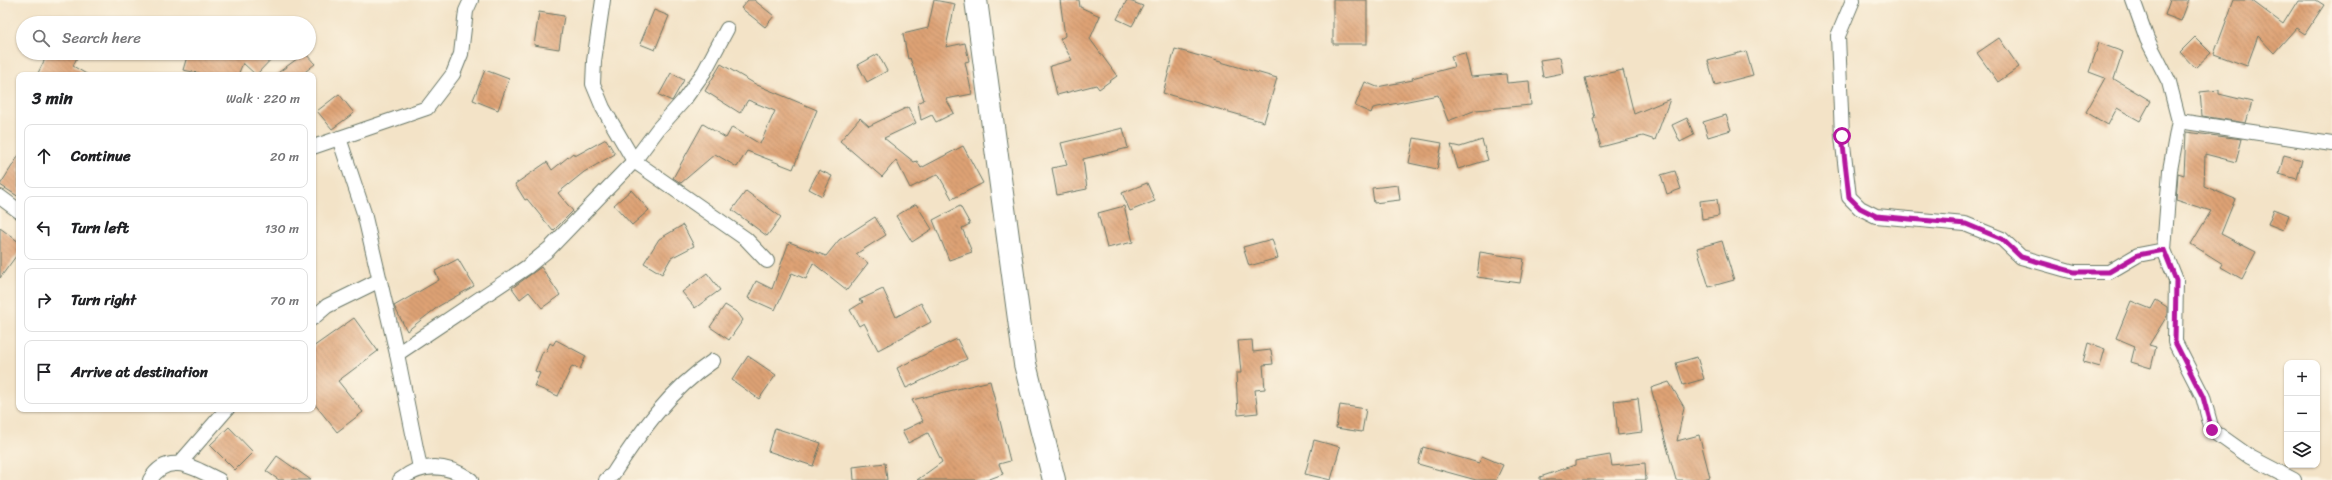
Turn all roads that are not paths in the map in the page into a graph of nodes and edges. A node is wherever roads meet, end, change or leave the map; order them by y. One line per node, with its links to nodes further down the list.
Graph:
1 (471, 0): 8 (street)
2 (602, 0): 11 (street)
3 (976, 0): 28 (main road)
4 (1853, 0): 14 (street)
5 (2133, 0): 7 (street)
6 (727, 29): 11 (street)
7 (2179, 121): 9 (street); 14 (street)
8 (339, 138): 10 (street); 16 (street)
9 (2332, 144)
10 (316, 146)
11 (634, 161): 15 (street); 18 (street)
12 (0, 197): 13 (street)
13 (16, 209)
14 (2164, 250): 29 (street)
15 (767, 261)
16 (378, 281): 17 (street); 18 (street)
17 (316, 315)
18 (397, 354): 22 (street)
19 (713, 361): 27 (street)
20 (224, 412): 21 (street)
21 (180, 463): 23 (street); 24 (street)
22 (420, 468): 25 (street); 26 (street)
23 (150, 480)
24 (219, 480)
25 (400, 480)
26 (471, 480)
27 (606, 480)
28 (1054, 480)
29 (2294, 480)

